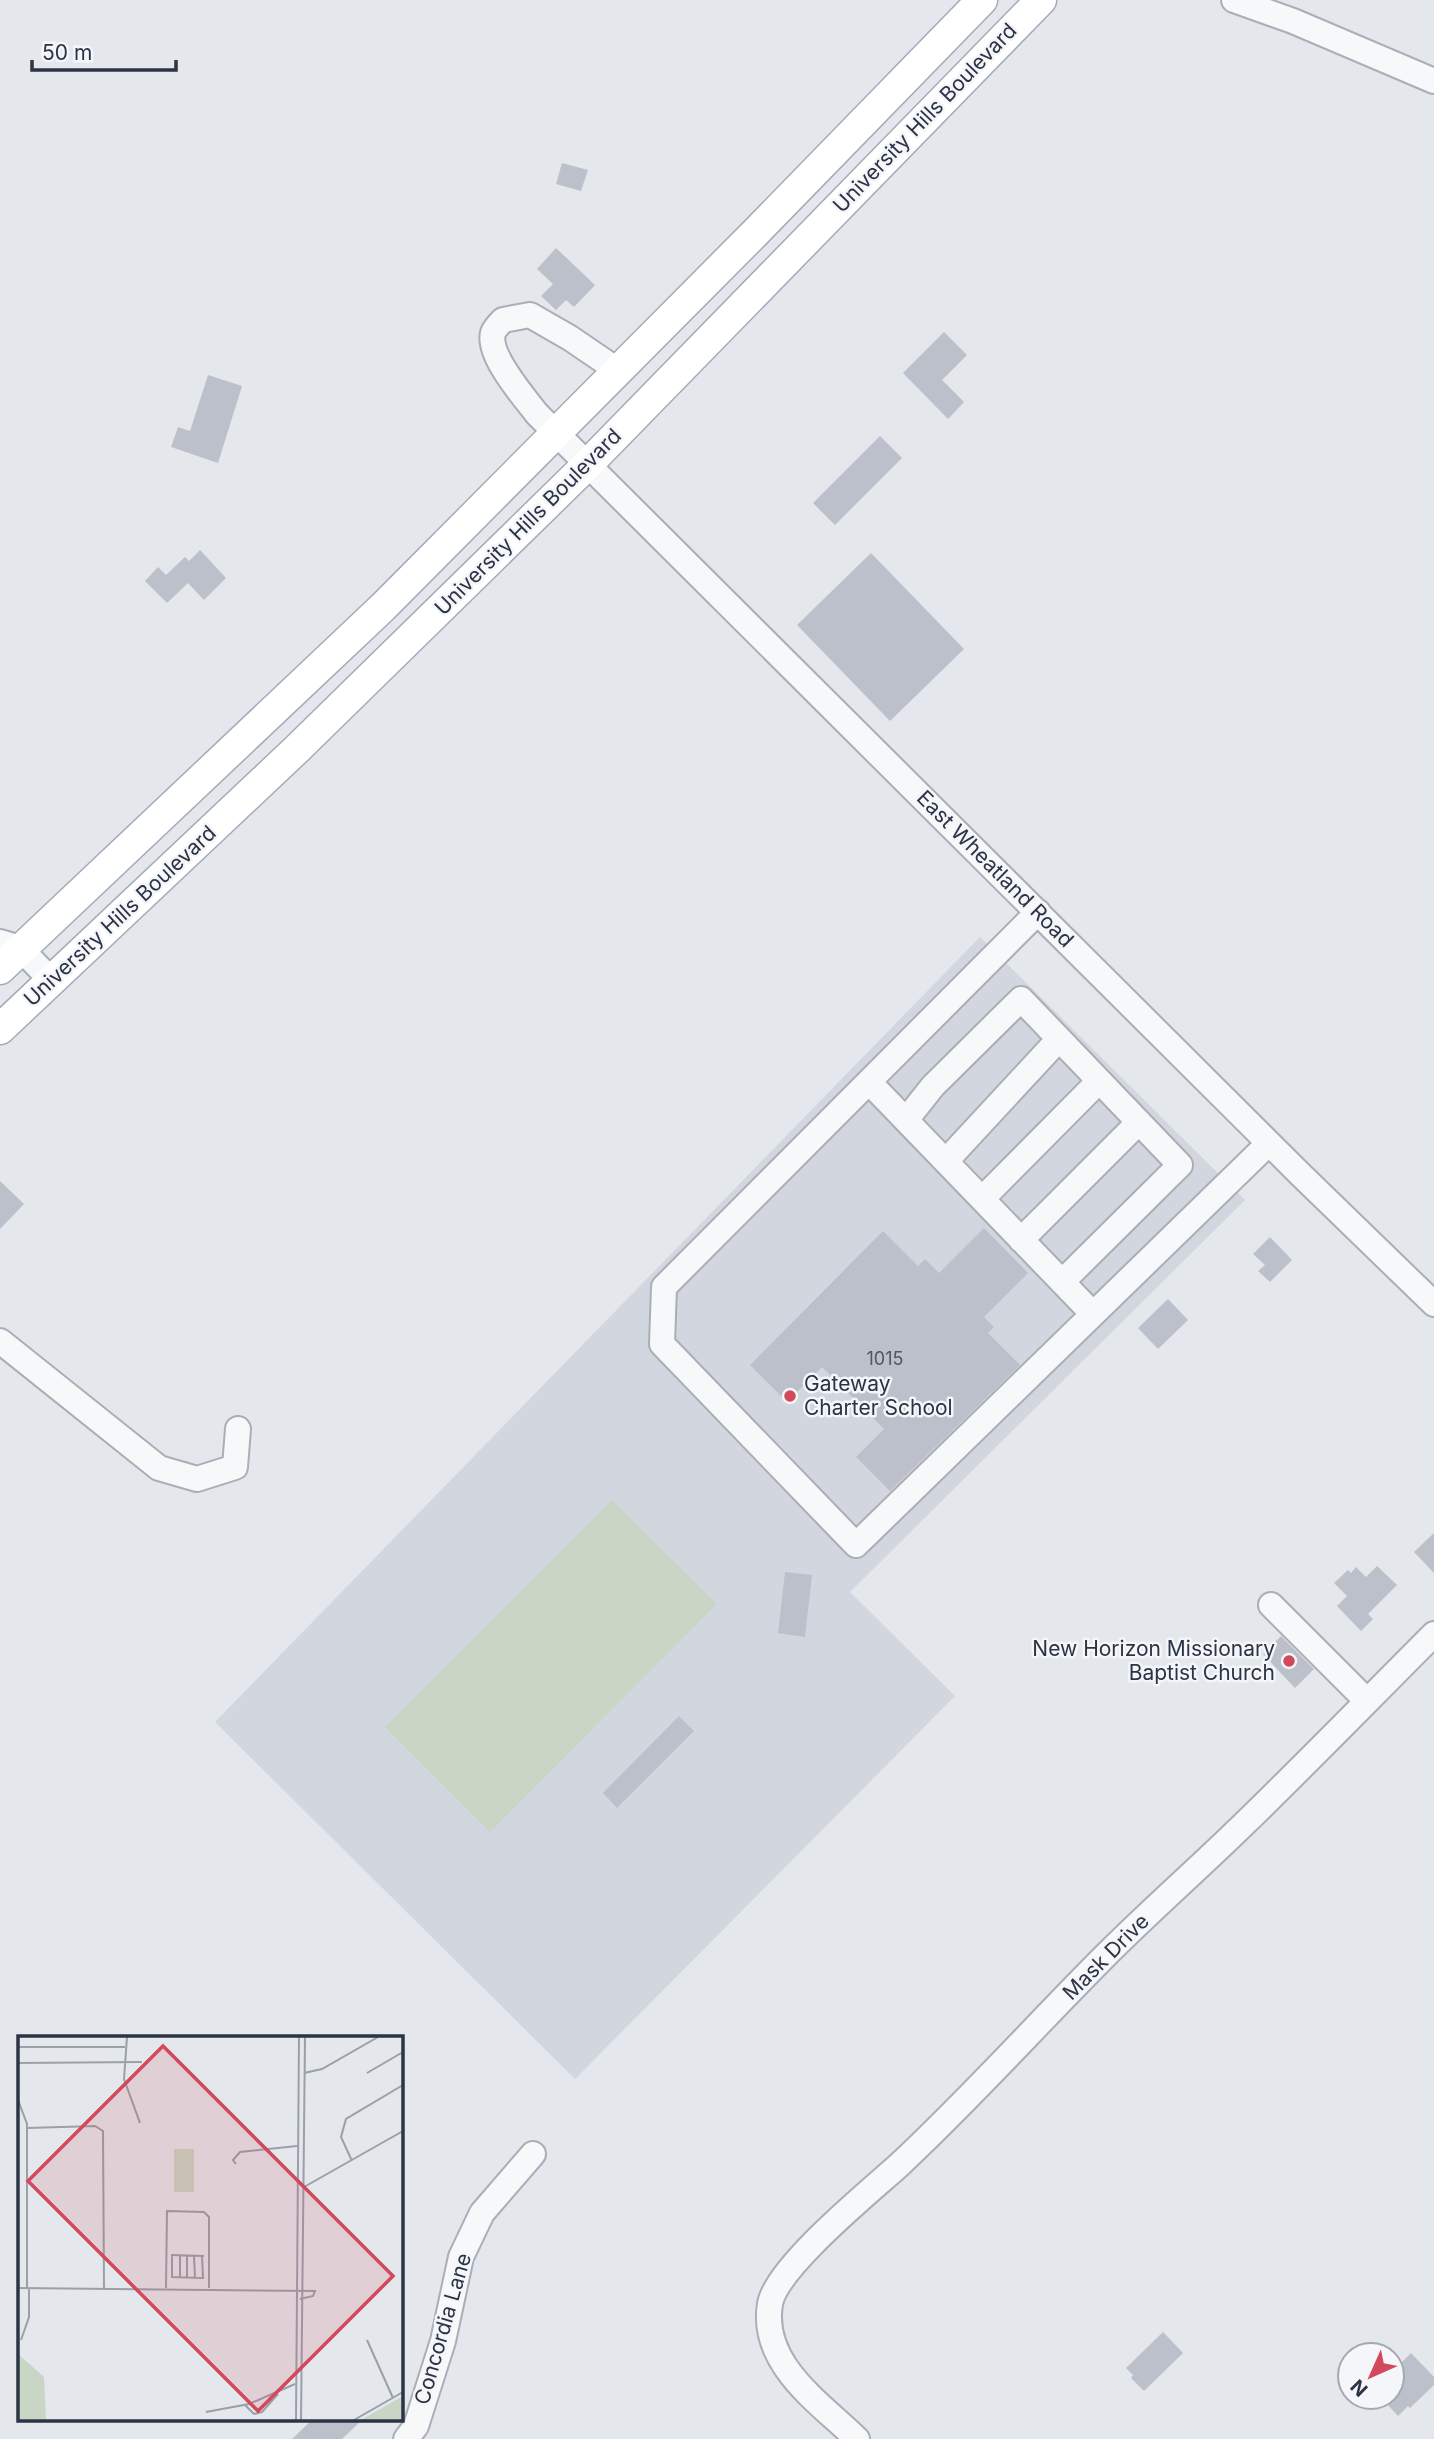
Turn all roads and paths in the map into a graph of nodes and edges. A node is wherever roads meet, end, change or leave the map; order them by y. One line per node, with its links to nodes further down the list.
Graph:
1 (982, 0): 5 (main road, University Hills Boulevard)
2 (1041, 0): 6 (main road, University Hills Boulevard)
3 (1234, 0): 4 (street)
4 (1434, 81)
5 (754, 234): 6 (main road); 7 (main road, University Hills Boulevard)
6 (783, 264): 8 (main road, University Hills Boulevard)
7 (707, 281): 8 (main road); 9 (main road, University Hills Boulevard)
8 (737, 310): 11 (main road, University Hills Boulevard)
9 (617, 370): 10 (main road, University Hills Boulevard); 10 (street, East Wheatland Road)
10 (556, 433): 11 (street, East Wheatland Road); 13 (main road, University Hills Boulevard)
11 (588, 464): 12 (street, East Wheatland Road); 14 (main road, University Hills Boulevard)
12 (1038, 912): 18 (street); 21 (street, East Wheatland Road)
13 (7, 953): 14 (street)
14 (51, 980): 15 (main road, University Hills Boulevard)
15 (0, 1029)
16 (1059, 1039): 17 (street); 19 (street); 22 (street)
17 (1099, 1081): 20 (street); 23 (street)
18 (869, 1082): 19 (street); 27 (street)
19 (906, 1120): 22 (street)
20 (1139, 1122): 24 (street); 25 (street)
21 (1269, 1143): 26 (street, East Wheatland Road); 27 (street)
22 (946, 1161): 23 (street)
23 (982, 1199): 24 (street)
24 (1021, 1240): 25 (street)
25 (1062, 1282): 27 (street)
26 (1434, 1304)
27 (1093, 1314)
28 (0, 1341): 29 (street)
29 (238, 1429)
30 (1271, 1605): 32 (street)
31 (1434, 1634): 32 (street, Mask Drive)
32 (1367, 1701): 35 (street, Mask Drive)
33 (533, 2154): 34 (street, Concordia Lane)
34 (406, 2439)
35 (857, 2439)

